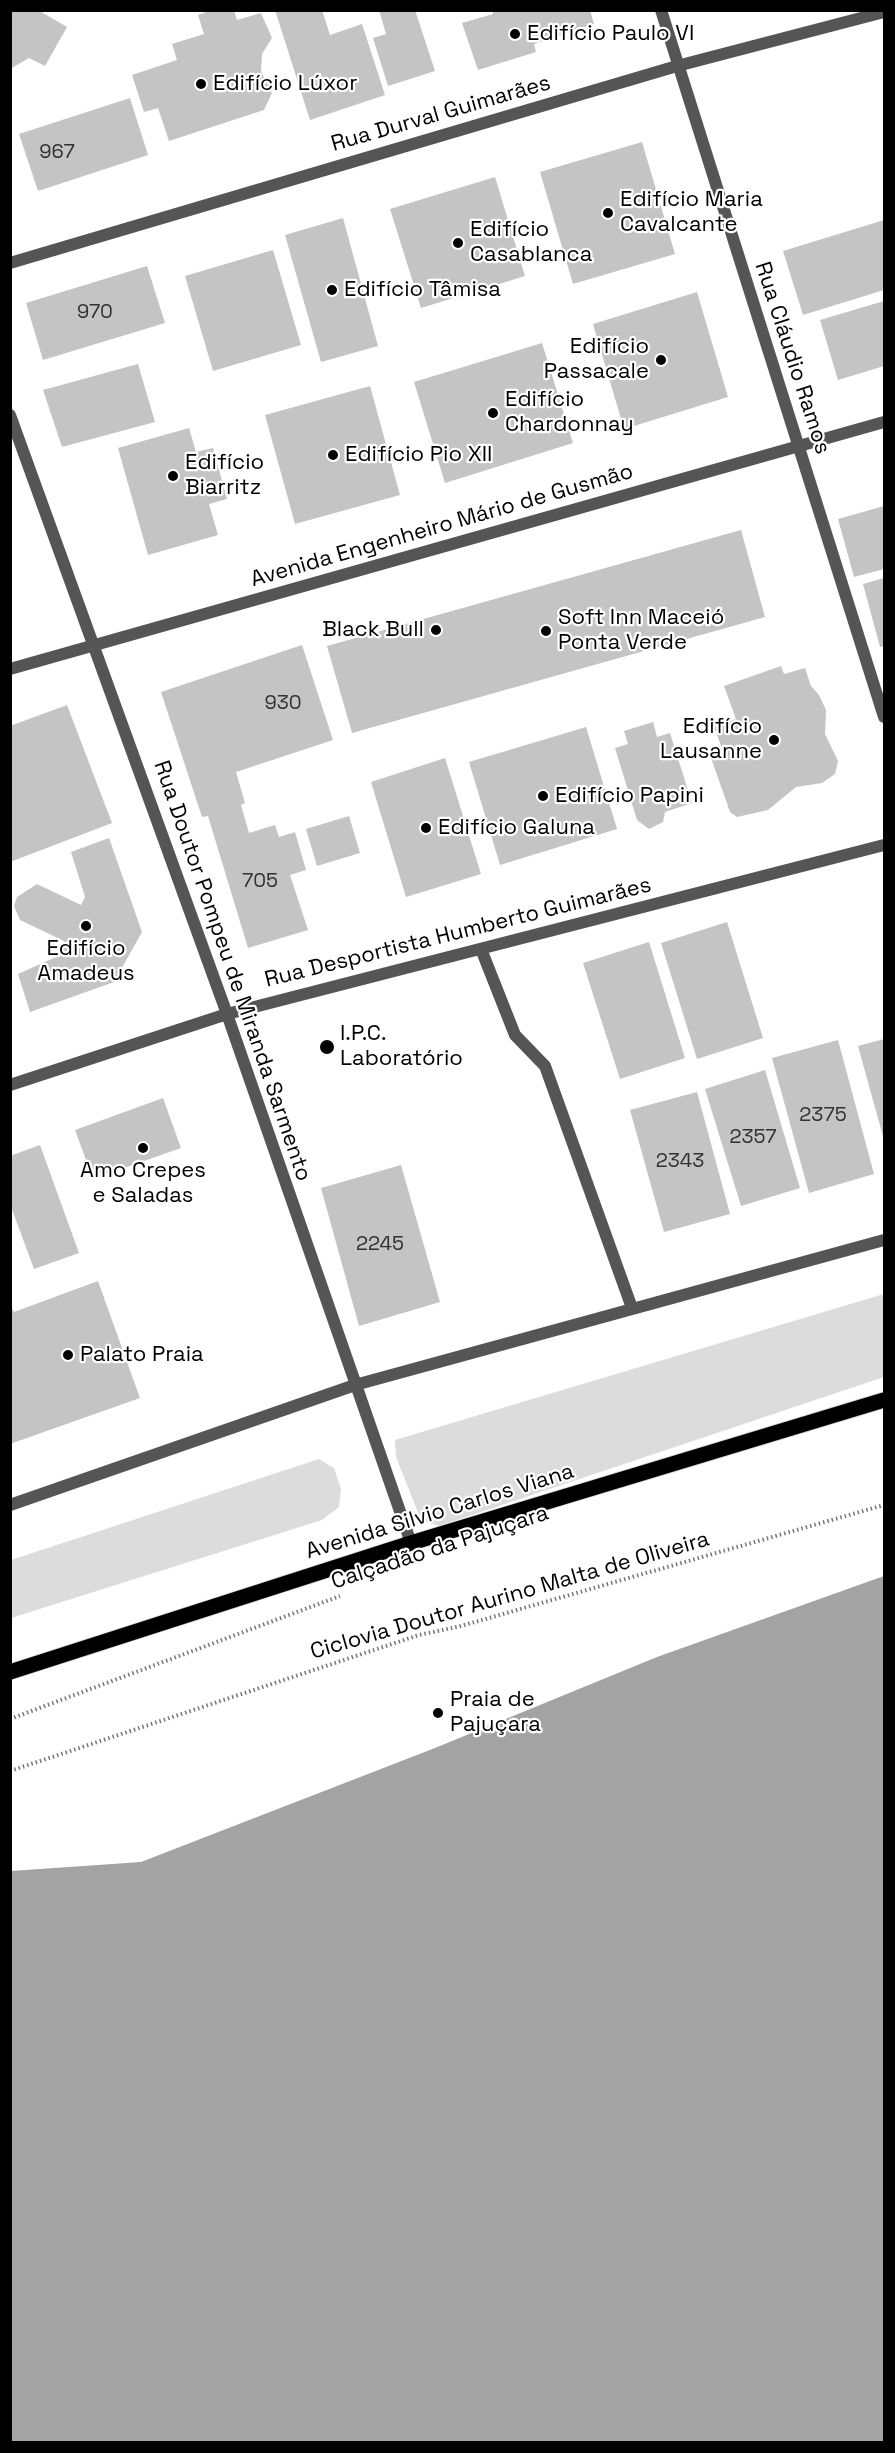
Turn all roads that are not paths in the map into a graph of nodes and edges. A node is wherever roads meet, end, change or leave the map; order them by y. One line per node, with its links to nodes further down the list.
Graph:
1 (661, 10): 3 (street, Rua Cláudio Ramos)
2 (885, 12): 3 (street, Rua Durval Guimarães)
3 (677, 66): 4 (street, Rua Durval Guimarães); 7 (street, Rua Cláudio Ramos)
4 (10, 264)
5 (10, 415): 8 (street, Rua Doutor Pompeu de Miranda Sarmento)
6 (885, 422): 7 (street, Avenida Engenheiro Mário de Gusmão)
7 (798, 445): 8 (street, Avenida Engenheiro Mário de Gusmão); 10 (street, Rua Cláudio Ramos)
8 (94, 646): 9 (street, Avenida Engenheiro Mário de Gusmão); 13 (street, Rua Doutor Pompeu de Miranda Sarmento)
9 (10, 669)
10 (885, 717)
11 (885, 845): 12 (street, Rua Desportista Humberto Guimarães)
12 (481, 949): 13 (street, Rua Desportista Humberto Guimarães); 16 (street)
13 (227, 1014): 14 (street, Rua Desportista Humberto Guimarães); 17 (street, Rua Doutor Pompeu de Miranda Sarmento)
14 (10, 1085)
15 (885, 1240): 16 (street)
16 (632, 1308): 17 (street)
17 (354, 1385): 19 (street); 20 (street, Rua Doutor Pompeu de Miranda Sarmento)
18 (885, 1400): 20 (main road, Avenida Silvio Carlos Viana)
19 (10, 1505)
20 (411, 1543): 21 (main road, Avenida Silvio Carlos Viana)
21 (10, 1672)

